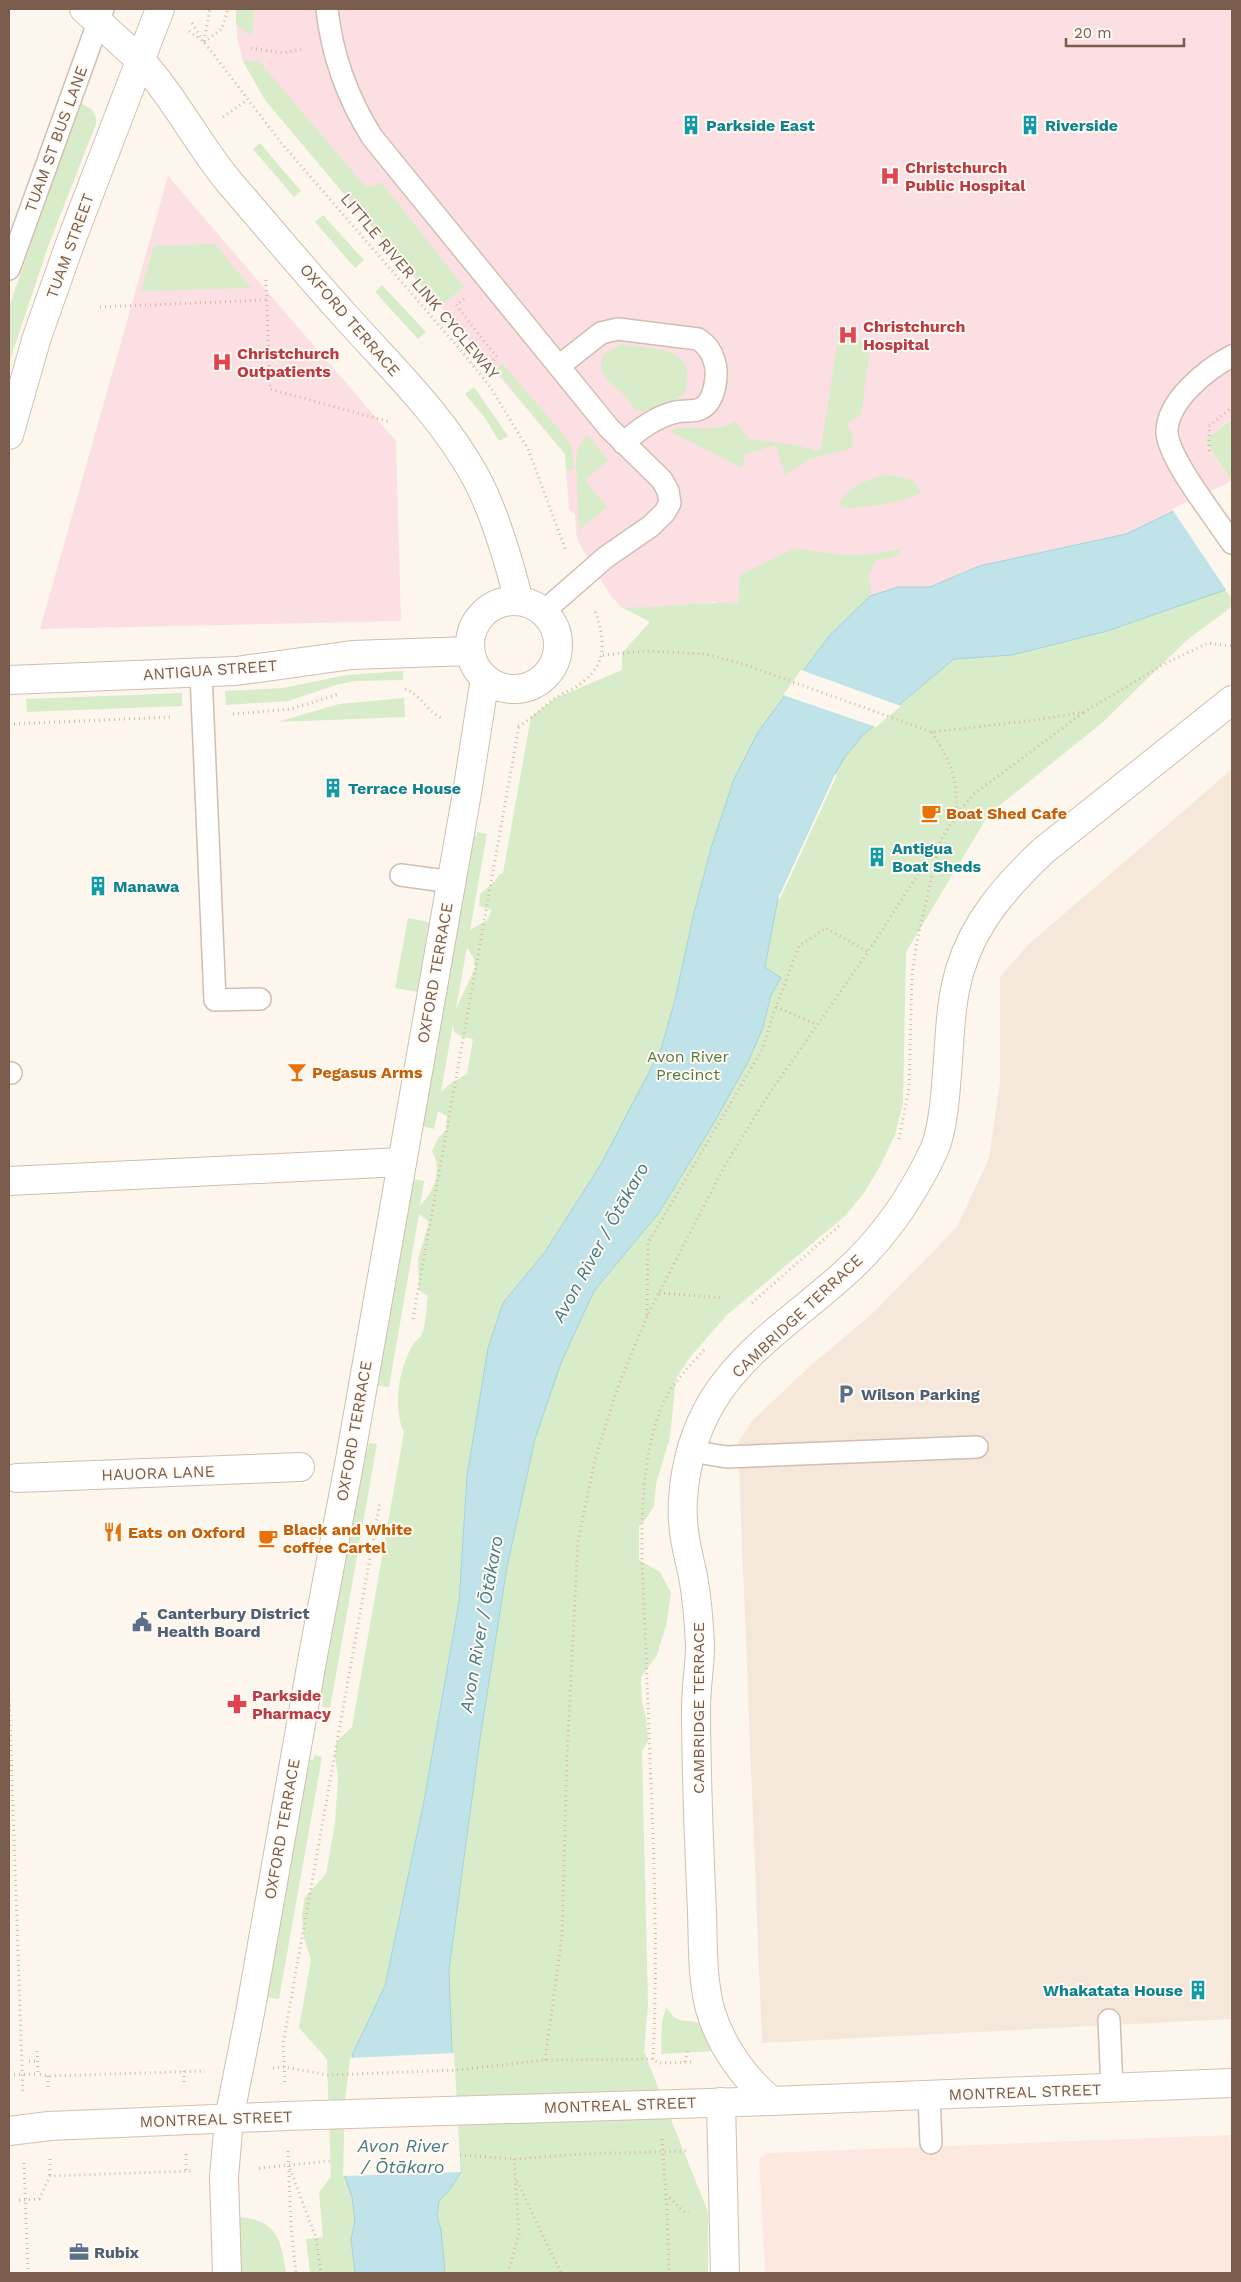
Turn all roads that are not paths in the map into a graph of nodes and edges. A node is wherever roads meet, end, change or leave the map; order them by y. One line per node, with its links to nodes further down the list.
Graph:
1 (160, 9): 4 (street, TUAM STREET)
2 (327, 9): 7 (lane)
3 (95, 13): 4 (street, OXFORD TERRACE); 5 (lane, TUAM ST BUS LANE)
4 (141, 61): 8 (street, TUAM STREET); 11 (street, OXFORD TERRACE)
5 (9, 269)
6 (1232, 356): 10 (lane)
7 (559, 366): 9 (lane); 9 (lane)
8 (9, 435)
9 (623, 443): 11 (lane)
10 (1232, 543)
11 (531, 607): 12 (street); 14 (street)
12 (470, 651): 13 (street, ANTIGUA STREET); 14 (street)
13 (201, 673): 15 (street, ANTIGUA STREET); 19 (lane)
14 (484, 678): 18 (street, OXFORD TERRACE)
15 (9, 680)
16 (1232, 700): 23 (street, CAMBRIDGE TERRACE)
17 (402, 875): 18 (lane)
18 (452, 882): 20 (street, OXFORD TERRACE)
19 (260, 999)
20 (402, 1162): 21 (street); 32 (street, OXFORD TERRACE)
21 (9, 1181)
22 (977, 1447): 23 (lane)
23 (690, 1451): 30 (street, CAMBRIDGE TERRACE)
24 (300, 1467): 25 (street, HAUORA LANE)
25 (17, 1478)
26 (1109, 2020): 28 (lane)
27 (1232, 2083): 28 (street, MONTREAL STREET)
28 (1112, 2088): 29 (street, MONTREAL STREET)
29 (929, 2096): 30 (street, MONTREAL STREET); 34 (lane)
30 (772, 2101): 31 (street, MONTREAL STREET)
31 (721, 2102): 32 (street, MONTREAL STREET); 36 (street)
32 (229, 2118): 33 (street, MONTREAL STREET); 35 (street, OXFORD TERRACE)
33 (16, 2130)
34 (931, 2143)
35 (227, 2273)
36 (725, 2273)

